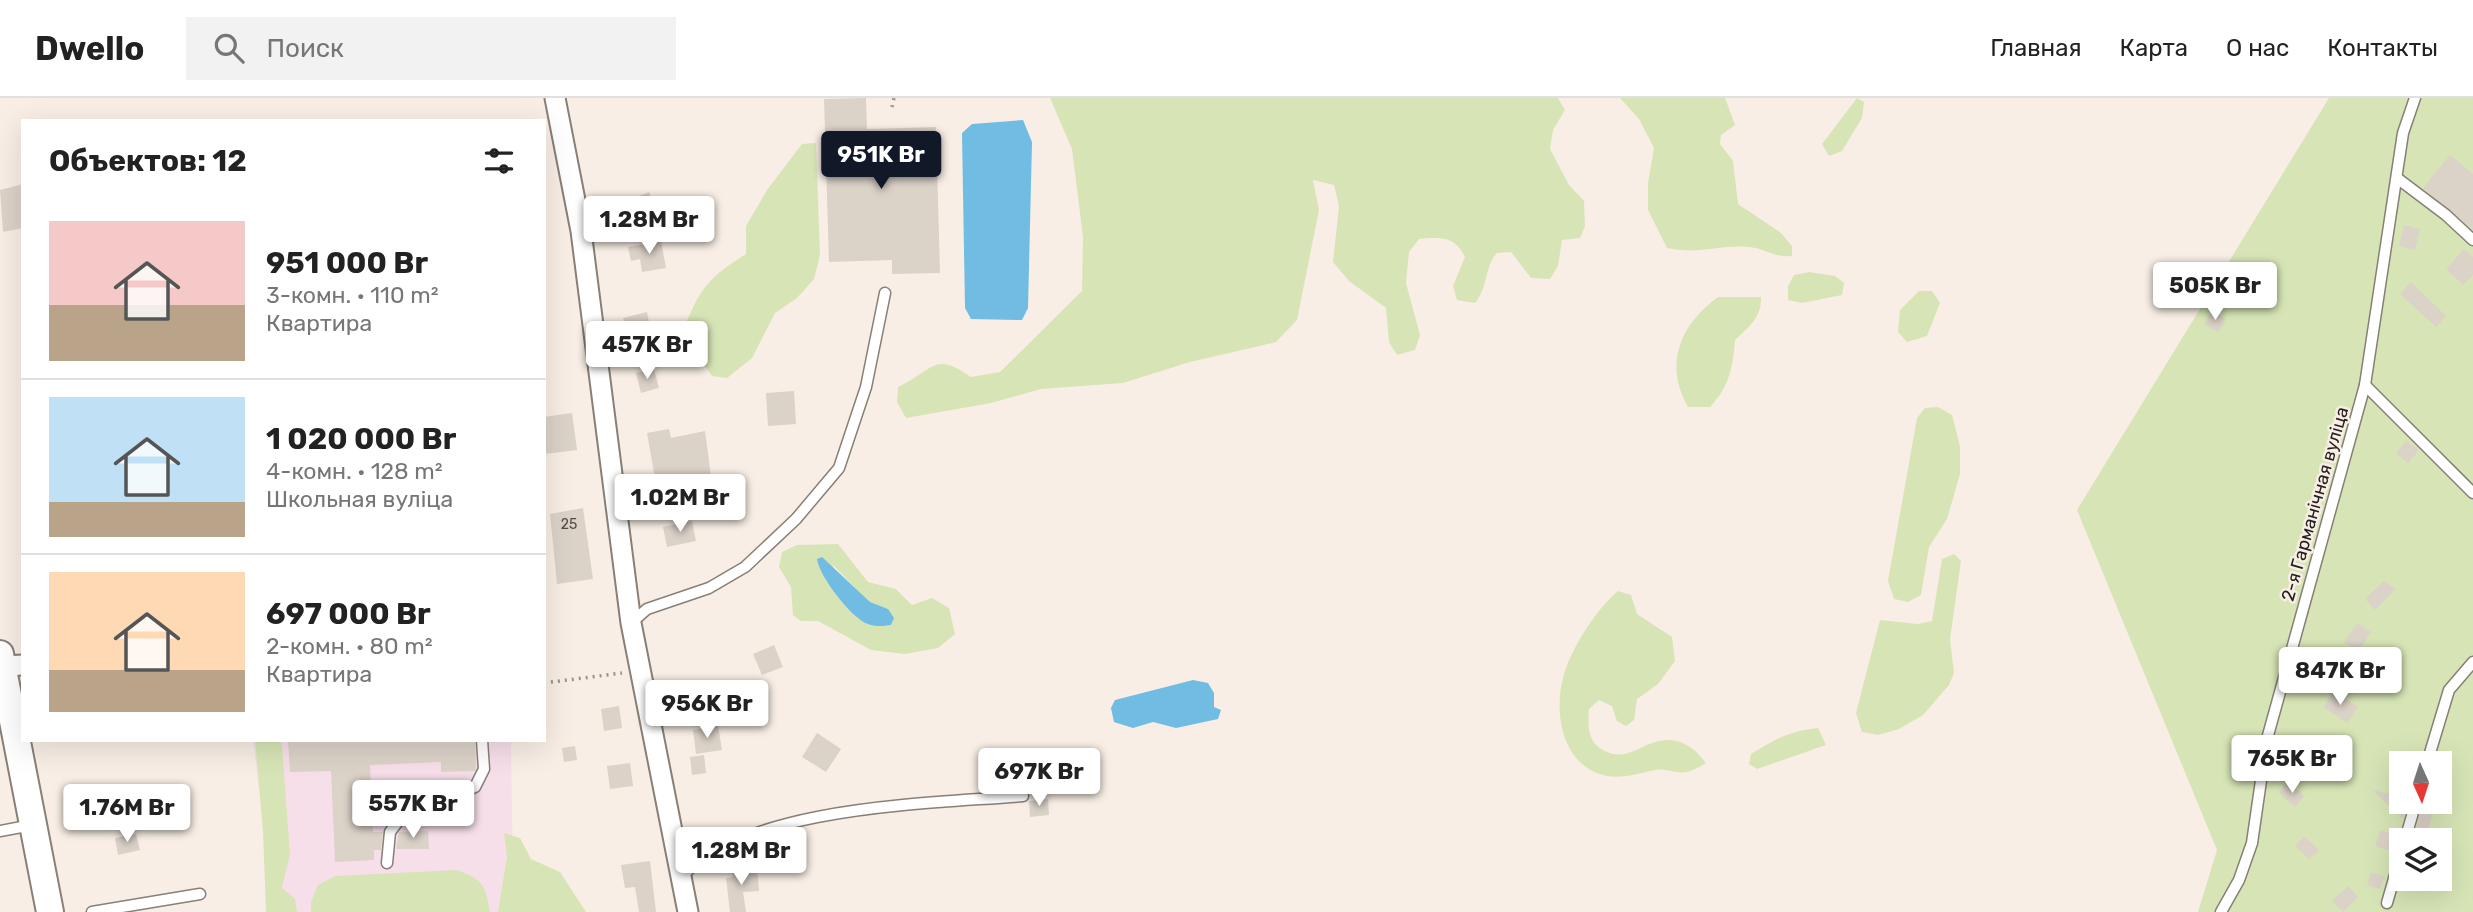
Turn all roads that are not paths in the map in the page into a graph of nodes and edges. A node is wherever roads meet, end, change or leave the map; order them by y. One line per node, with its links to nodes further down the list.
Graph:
1 (555, 98): 8 (street)
2 (2415, 98): 3 (lane, 2-я Гарманічная вуліца)
3 (2397, 178): 4 (lane); 6 (lane, 2-я Гарманічная вуліца)
4 (2473, 240)
5 (886, 293): 8 (lane)
6 (2365, 385): 7 (lane); 24 (lane, 2-я Гарманічная вуліца)
7 (2473, 493)
8 (631, 623): 17 (street)
9 (5, 660): 14 (street)
10 (2473, 663): 12 (lane)
11 (482, 742): 16 (lane)
12 (2431, 751)
13 (1023, 796): 17 (lane)
14 (33, 825): 15 (lane); 21 (street)
15 (0, 831)
16 (387, 863)
17 (683, 875): 23 (street)
18 (2390, 891): 20 (lane)
19 (200, 894): 22 (lane)
20 (2387, 903)
21 (50, 912)
22 (92, 912)
23 (688, 912)
24 (2221, 912)

